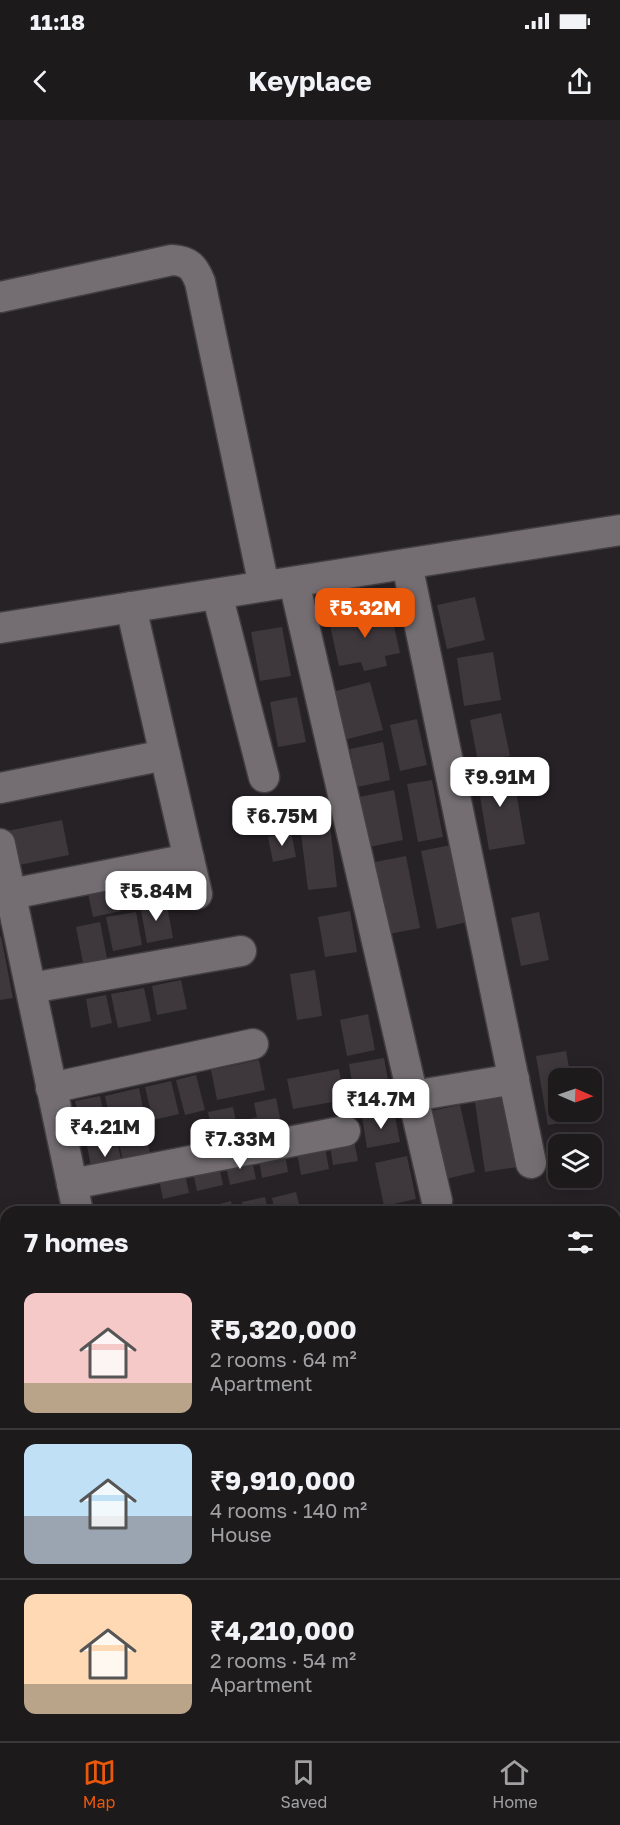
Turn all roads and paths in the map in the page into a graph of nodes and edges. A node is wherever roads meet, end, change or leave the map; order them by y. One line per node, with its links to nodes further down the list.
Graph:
1 (0, 297): 5 (street)
2 (620, 530): 3 (street)
3 (407, 564): 4 (street); 19 (street)
4 (294, 582): 5 (street); 21 (street)
5 (264, 586): 6 (street)
6 (218, 594): 7 (street); 10 (street)
7 (131, 608): 8 (street); 9 (street)
8 (0, 628)
9 (165, 755): 11 (street); 13 (street)
10 (264, 777)
11 (0, 788)
12 (0, 844): 14 (street)
13 (189, 859): 14 (street); 15 (street)
14 (11, 894): 17 (street)
15 (197, 894)
16 (241, 951): 17 (street)
17 (31, 988): 20 (street)
18 (253, 1044): 20 (street)
19 (514, 1079): 21 (street); 23 (street)
20 (51, 1088): 24 (street)
21 (413, 1096): 25 (street)
22 (345, 1131): 24 (street)
23 (531, 1163)
24 (75, 1198)
25 (437, 1201)

